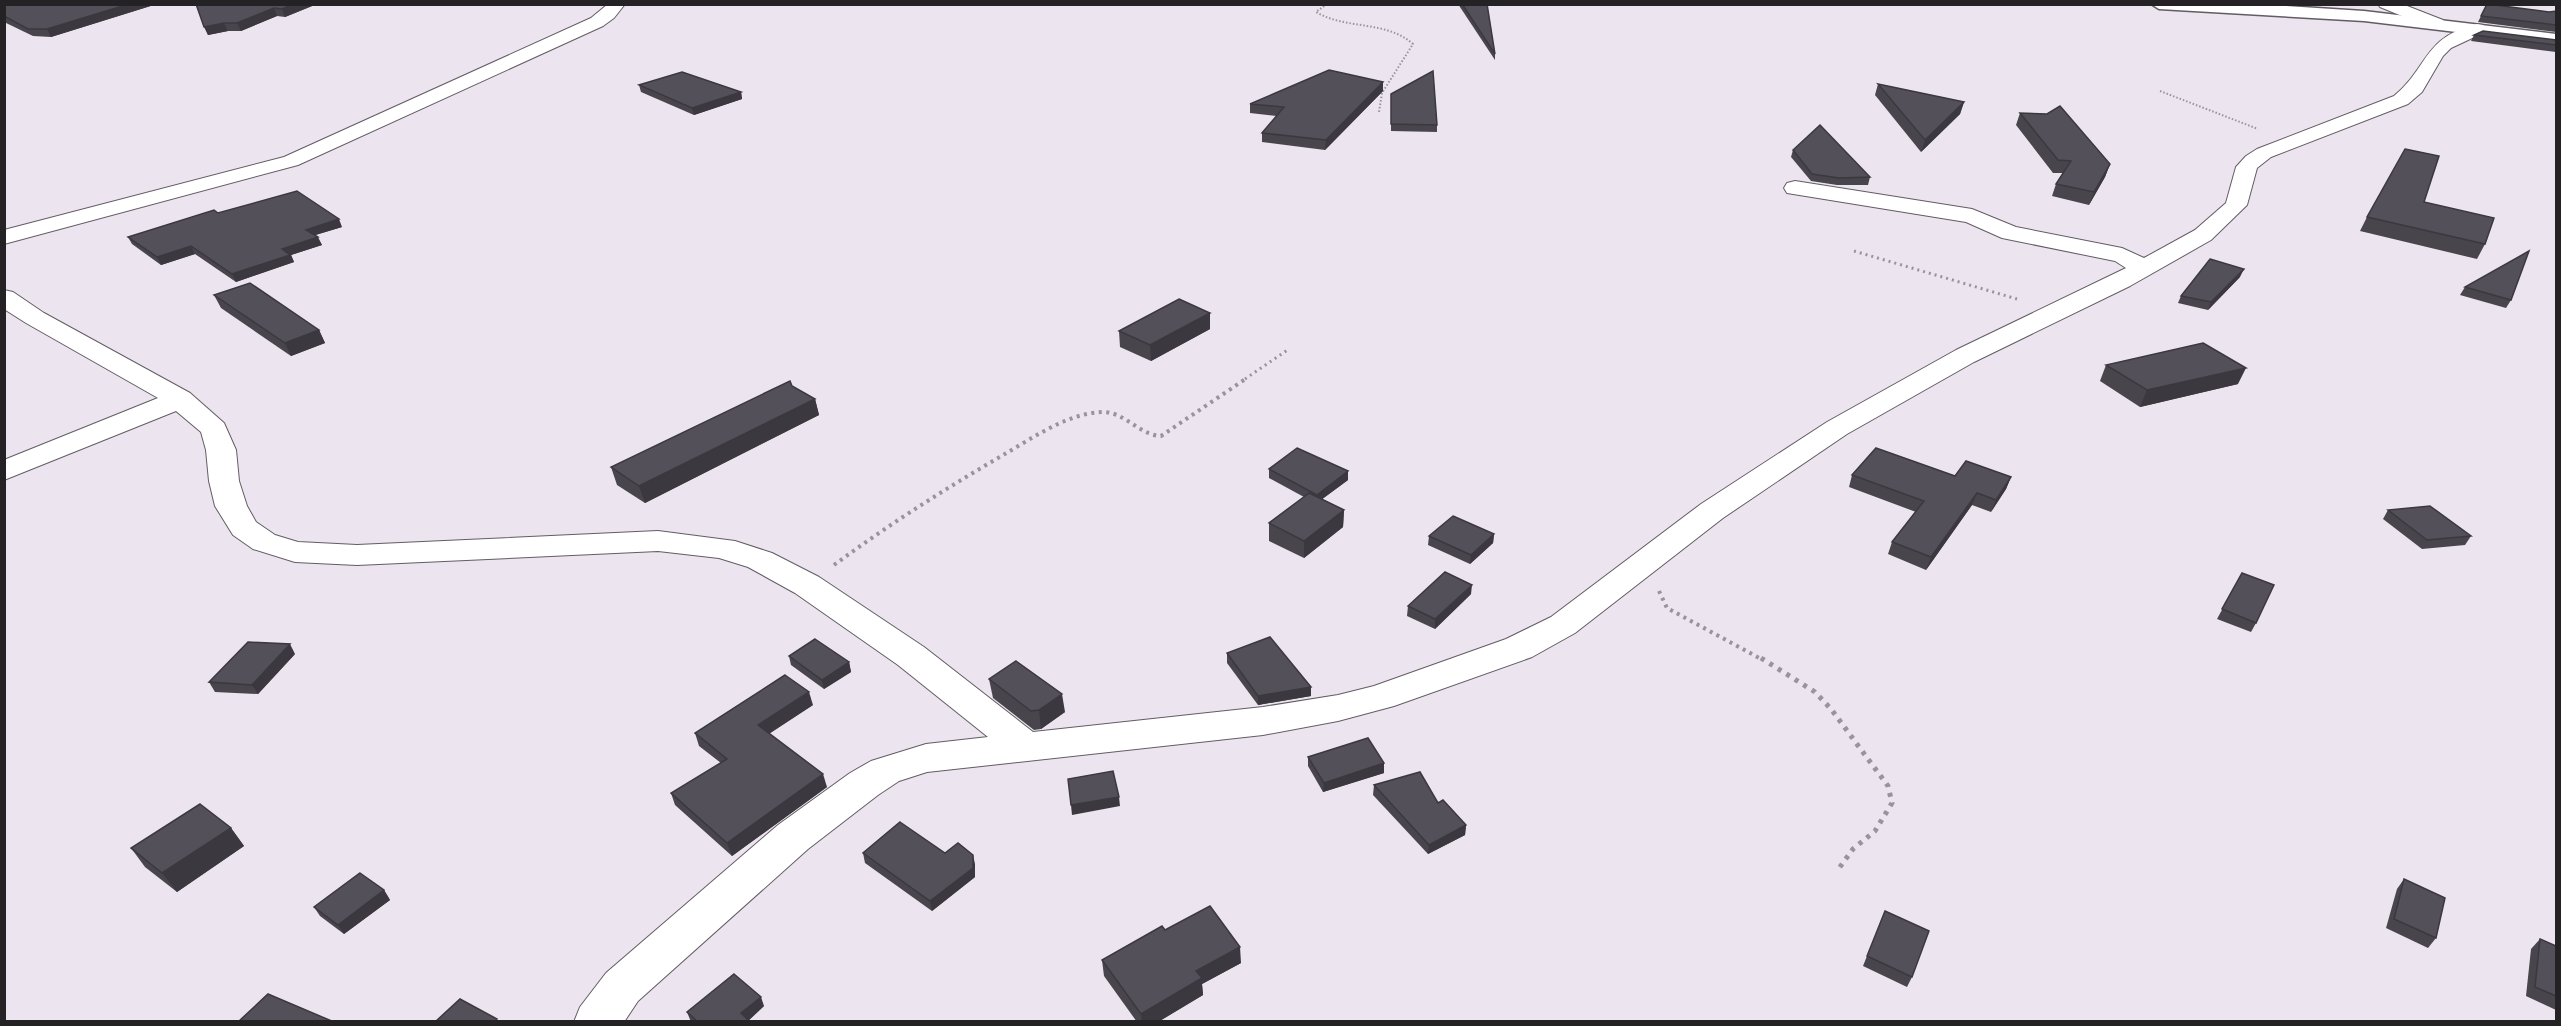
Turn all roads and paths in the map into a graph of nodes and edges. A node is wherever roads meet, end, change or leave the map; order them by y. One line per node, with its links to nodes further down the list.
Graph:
1 (617, 4): 12 (street)
2 (1327, 4): 9 (path)
3 (2159, 4): 5 (street)
4 (2386, 4): 5 (street)
5 (2437, 24): 6 (street)
6 (2477, 29): 7 (street); 10 (street)
7 (2556, 39)
8 (2160, 91): 10 (path)
9 (1378, 112)
10 (2270, 151): 14 (street)
11 (1795, 188): 14 (street)
12 (4, 237)
13 (1854, 252): 16 (path)
14 (2143, 268): 16 (street)
15 (4, 297): 18 (street)
16 (2058, 311): 20 (street)
17 (1289, 349): 21 (path)
18 (180, 399): 19 (street); 21 (street)
19 (4, 471)
20 (1648, 559): 22 (street); 23 (path)
21 (807, 585): 22 (street)
22 (1025, 746): 24 (street)
23 (1838, 871)
24 (597, 1022)

